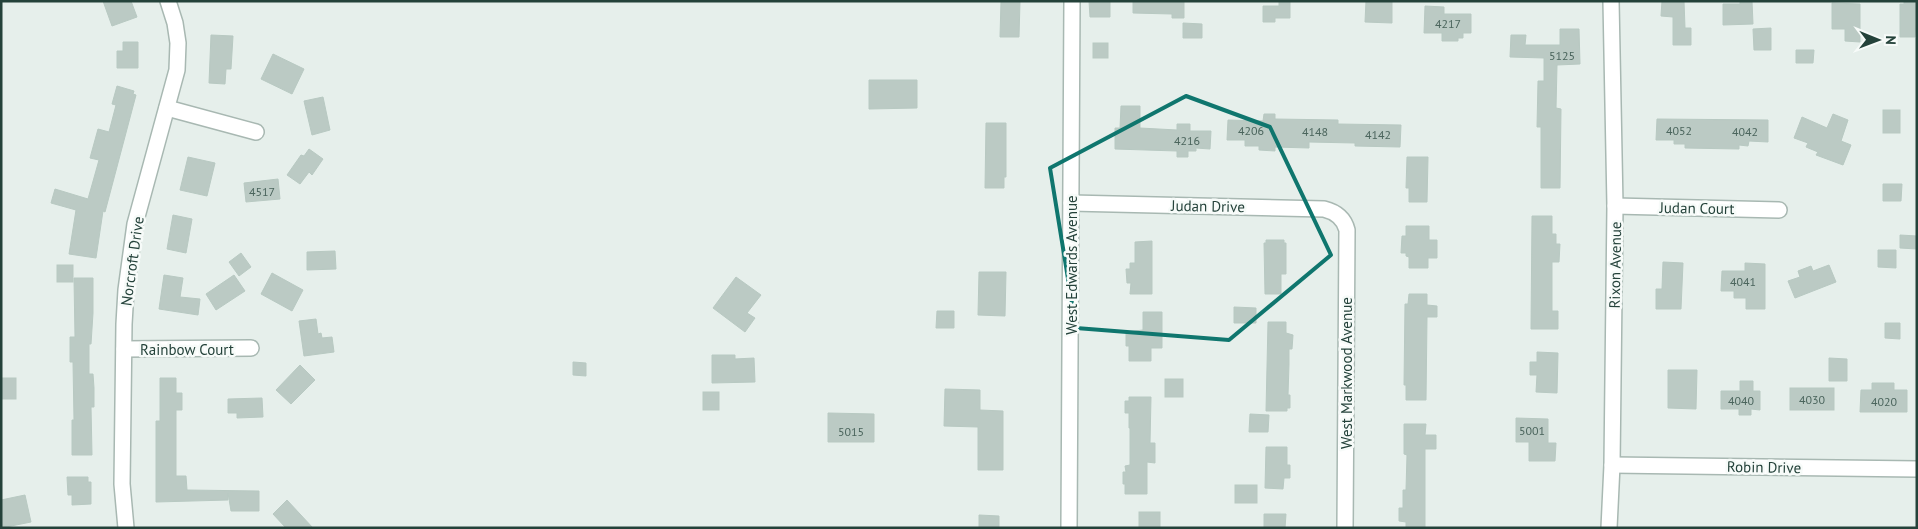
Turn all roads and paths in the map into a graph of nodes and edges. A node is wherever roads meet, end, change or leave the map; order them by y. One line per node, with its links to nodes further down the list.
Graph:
1 (168, 1): 4 (street, Norcroft Drive)
2 (1072, 1): 6 (street, West Edwards Avenue)
3 (1611, 1): 7 (street, Rixon Avenue)
4 (168, 108): 5 (street); 11 (street, Norcroft Drive)
5 (256, 132)
6 (1071, 204): 9 (street, Judan Drive); 15 (street, West Edwards Avenue)
7 (1615, 206): 8 (street, Judan Court); 12 (street, Rixon Avenue)
8 (1779, 210)
9 (1342, 219): 16 (street, West Markwood Avenue)
10 (251, 348): 11 (street, Rainbow Court)
11 (124, 349): 14 (street, Norcroft Drive)
12 (1612, 465): 13 (street, Robin Drive); 17 (street, Rixon Avenue)
13 (1917, 469)
14 (126, 528)
15 (1069, 528)
16 (1345, 528)
17 (1609, 528)

